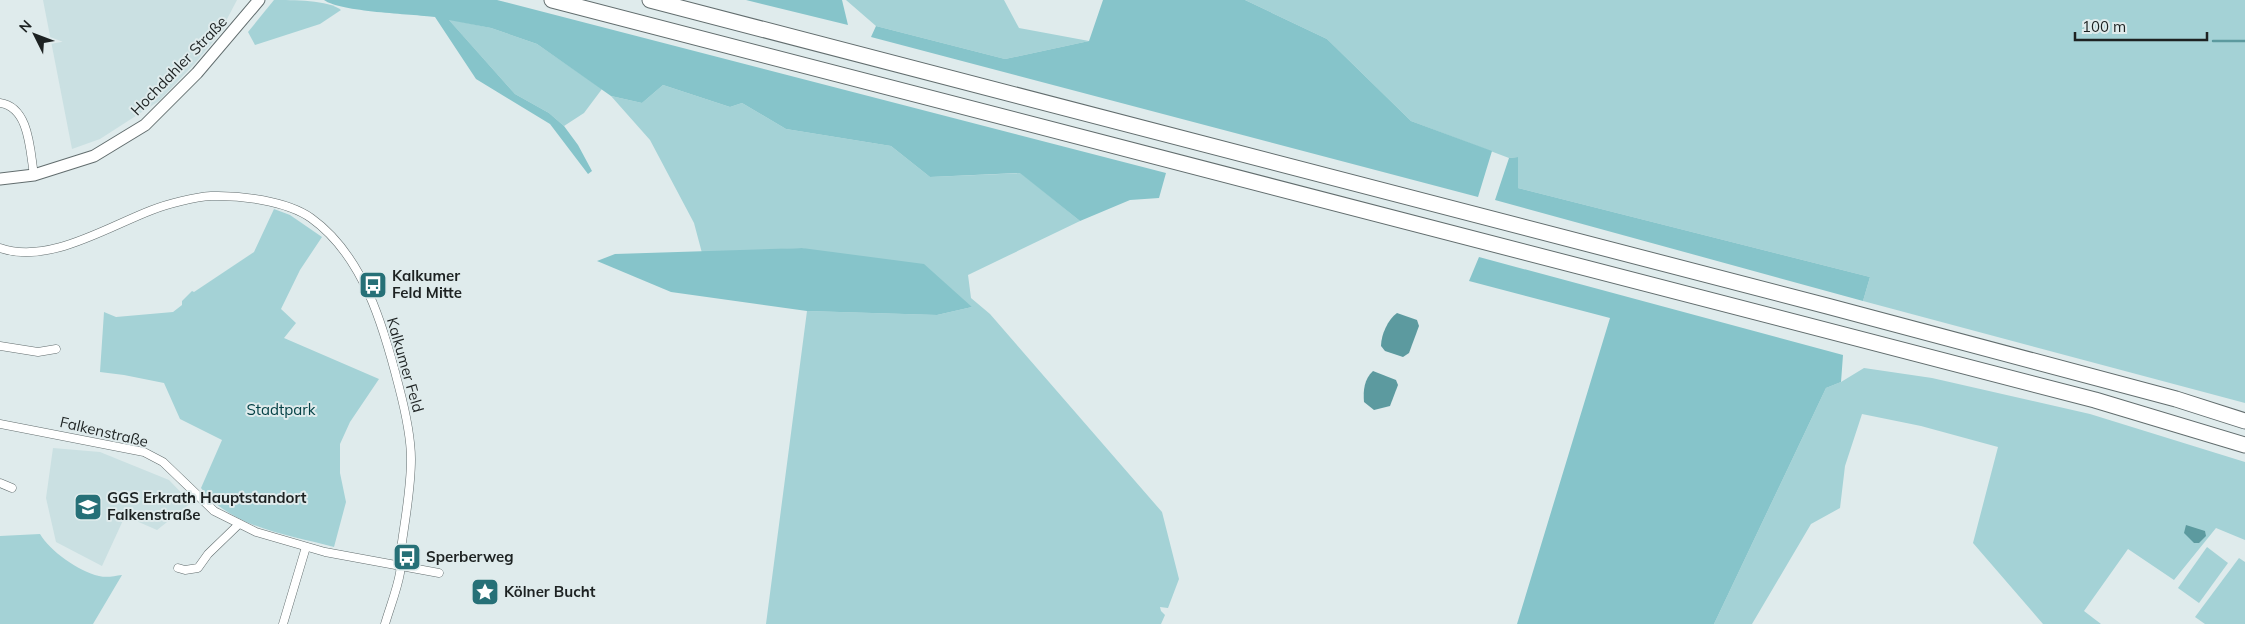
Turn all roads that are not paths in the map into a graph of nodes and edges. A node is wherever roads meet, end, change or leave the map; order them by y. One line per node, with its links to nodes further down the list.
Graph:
1 (259, 0): 5 (main road, Hochdahler Straße)
2 (552, 0): 12 (highway)
3 (650, 0): 10 (highway)
4 (0, 103): 5 (street)
5 (34, 175): 6 (main road, Hochdahler Straße)
6 (0, 179)
7 (0, 248): 17 (street, Kalkumer Feld)
8 (0, 346): 9 (street)
9 (56, 349)
10 (2245, 421)
11 (0, 424): 15 (street, Falkenstraße)
12 (2245, 445)
13 (0, 483): 14 (street)
14 (12, 488)
15 (239, 524): 16 (street, Falkenstraße); 18 (street)
16 (306, 547): 17 (street, Falkenstraße); 20 (street)
17 (400, 564): 19 (street, Falkenstraße); 21 (street)
18 (178, 568)
19 (439, 573)
20 (283, 624)
21 (385, 624)

